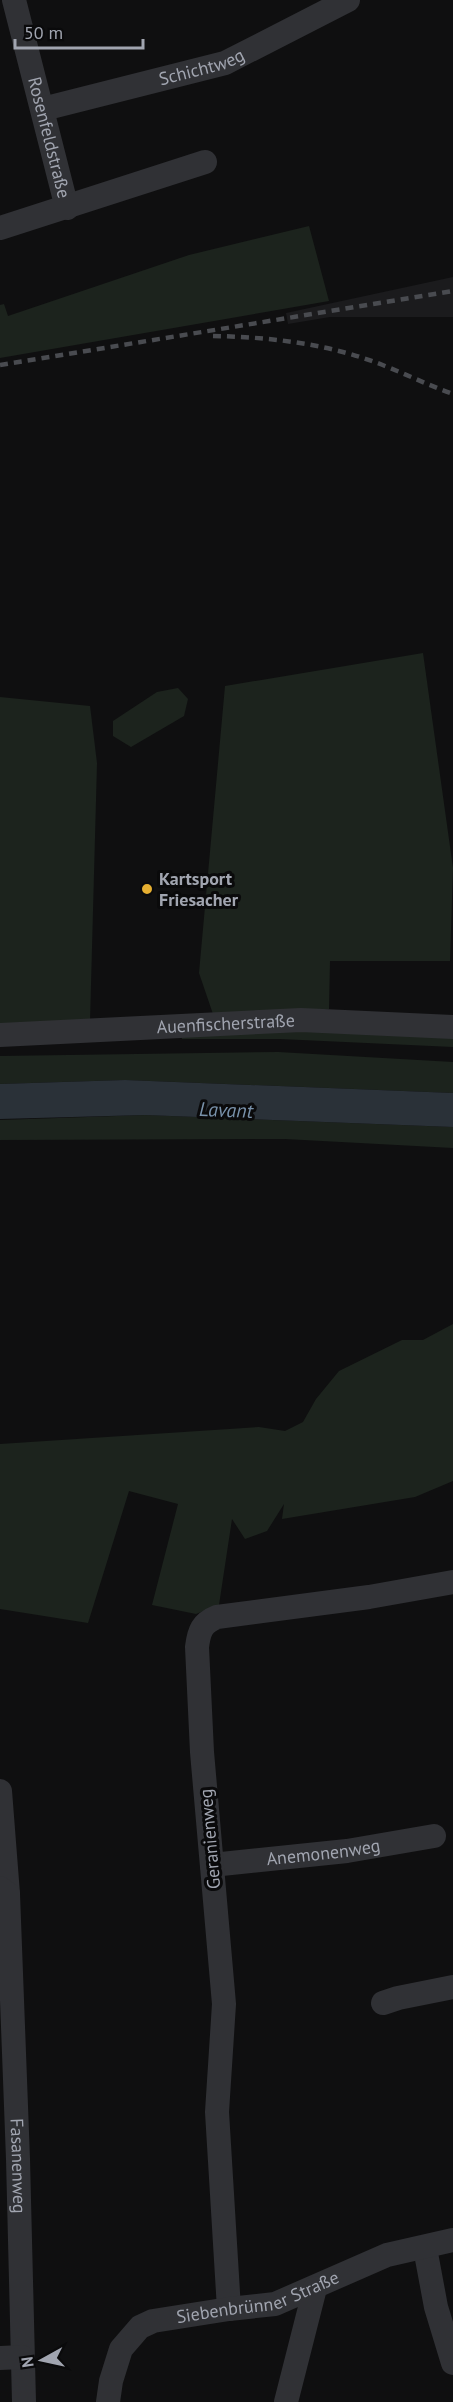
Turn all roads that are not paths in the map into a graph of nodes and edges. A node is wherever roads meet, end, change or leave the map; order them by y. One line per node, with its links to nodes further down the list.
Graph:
1 (14, 0): 3 (street, Rosenfeldstraße)
2 (348, 0): 3 (street, Schichtweg)
3 (43, 109): 5 (street, Rosenfeldstraße)
4 (205, 162): 5 (street, Rosenfeldstraße)
5 (67, 208): 6 (street, Rosenfeldstraße)
6 (0, 228)
7 (453, 1027): 8 (street, Auenfischerstraße)
8 (0, 1035)
9 (453, 1582): 12 (street, Geranienweg)
10 (0, 1791): 13 (street, Fasanenweg)
11 (434, 1836): 12 (street, Anemonenweg)
12 (212, 1864): 20 (street, Geranienweg)
13 (4, 1891): 16 (street, Fasanenweg)
14 (453, 1987): 15 (street)
15 (383, 2003)
16 (9, 2160): 21 (street, Fasanenweg)
17 (453, 2240): 18 (street, Siebenbrünner Straße)
18 (425, 2248): 19 (street, Siebenbrünner Straße); 22 (street)
19 (315, 2288): 20 (street, Siebenbrünner Straße); 25 (street)
20 (229, 2309): 24 (street, Siebenbrünner Straße)
21 (11, 2357): 23 (street, Fasanenweg)
22 (453, 2363)
23 (24, 2402)
24 (108, 2402)
25 (286, 2402)

